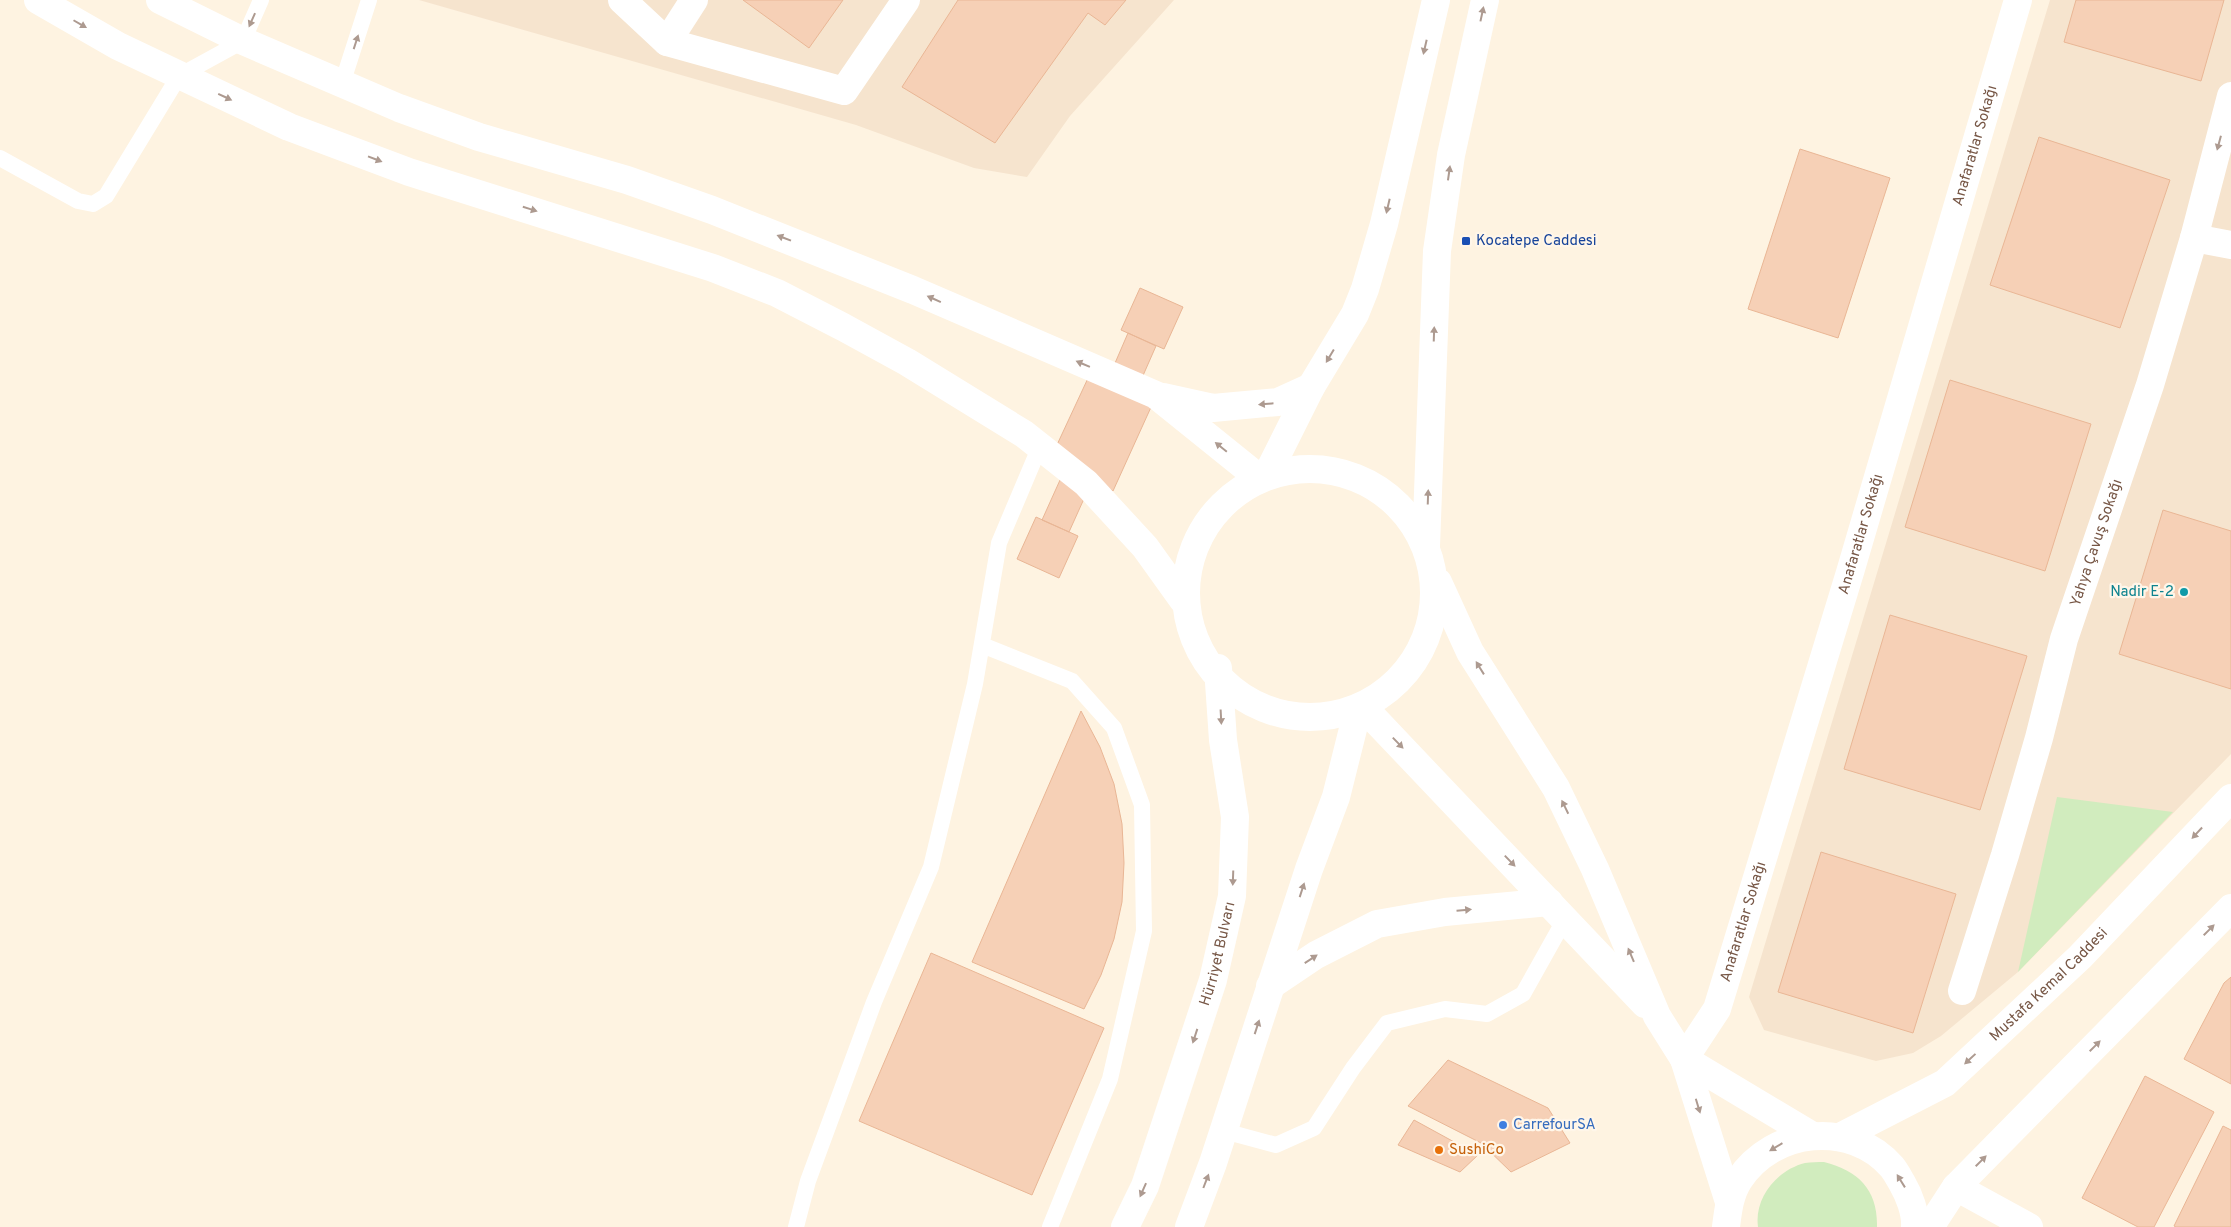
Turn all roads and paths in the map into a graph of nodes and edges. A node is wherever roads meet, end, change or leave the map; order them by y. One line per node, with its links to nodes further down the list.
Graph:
1 (38, 0): 13 (street, one-way to 13)
2 (160, 0): 11 (street)
3 (261, 0): 11 (lane, one-way to 11)
4 (369, 0): 14 (lane, one-way to 4)
5 (622, 0): 12 (street)
6 (694, 0): 12 (street)
7 (906, 0): 12 (street)
8 (1436, 0): 19 (street, one-way to 19)
9 (1486, 0): 23 (street, one-way to 9)
10 (2018, 0): 35 (street, Anafaratlar Sokağı)
11 (243, 40): 13 (lane); 14 (street)
12 (667, 42)
13 (179, 76): 16 (lane); 21 (street, one-way to 21)
14 (342, 84): 20 (street, one-way to 14)
15 (2231, 96): 17 (street, Yahya Çavuş Sokağı, one-way to 17)
16 (0, 158)
17 (2194, 238): 18 (street); 33 (street, Yahya Çavuş Sokağı)
18 (2231, 245)
19 (1312, 387): 20 (street, one-way to 20); 22 (street)
20 (1156, 395): 22 (street, one-way to 20)
21 (1040, 446): 25 (street); 26 (lane)
22 (1263, 476): 23 (street); 25 (street)
23 (1426, 546): 24 (street)
24 (1435, 576): 28 (street); 34 (street, one-way to 24)
25 (1182, 600): 27 (street)
26 (982, 645): 41 (lane); 42 (lane)
27 (1218, 668): 28 (street); 43 (street, Hürriyet Bulvarı, one-way to 43)
28 (1361, 708): 31 (street, one-way to 31); 32 (street, one-way to 28)
29 (2231, 798): 38 (street, Mustafa Kemal Caddesi, one-way to 38)
30 (2231, 908): 39 (street, one-way to 30)
31 (1557, 911): 32 (street, one-way to 31); 34 (street); 36 (lane)
32 (1270, 986): 36 (street, one-way to 32)
33 (1962, 991)
34 (1657, 1016): 35 (street)
35 (1684, 1059): 37 (street); 40 (street, one-way to 40)
36 (1224, 1131): 44 (street, one-way to 36)
37 (1811, 1135): 38 (street); 40 (street, one-way to 40)
38 (1840, 1137): 45 (street, one-way to 38)
39 (1956, 1187): 46 (street); 47 (street)
40 (1727, 1215)
41 (796, 1227)
42 (1050, 1227)
43 (1125, 1227)
44 (1189, 1227)
45 (1915, 1227)
46 (1930, 1227)
47 (2029, 1227)

